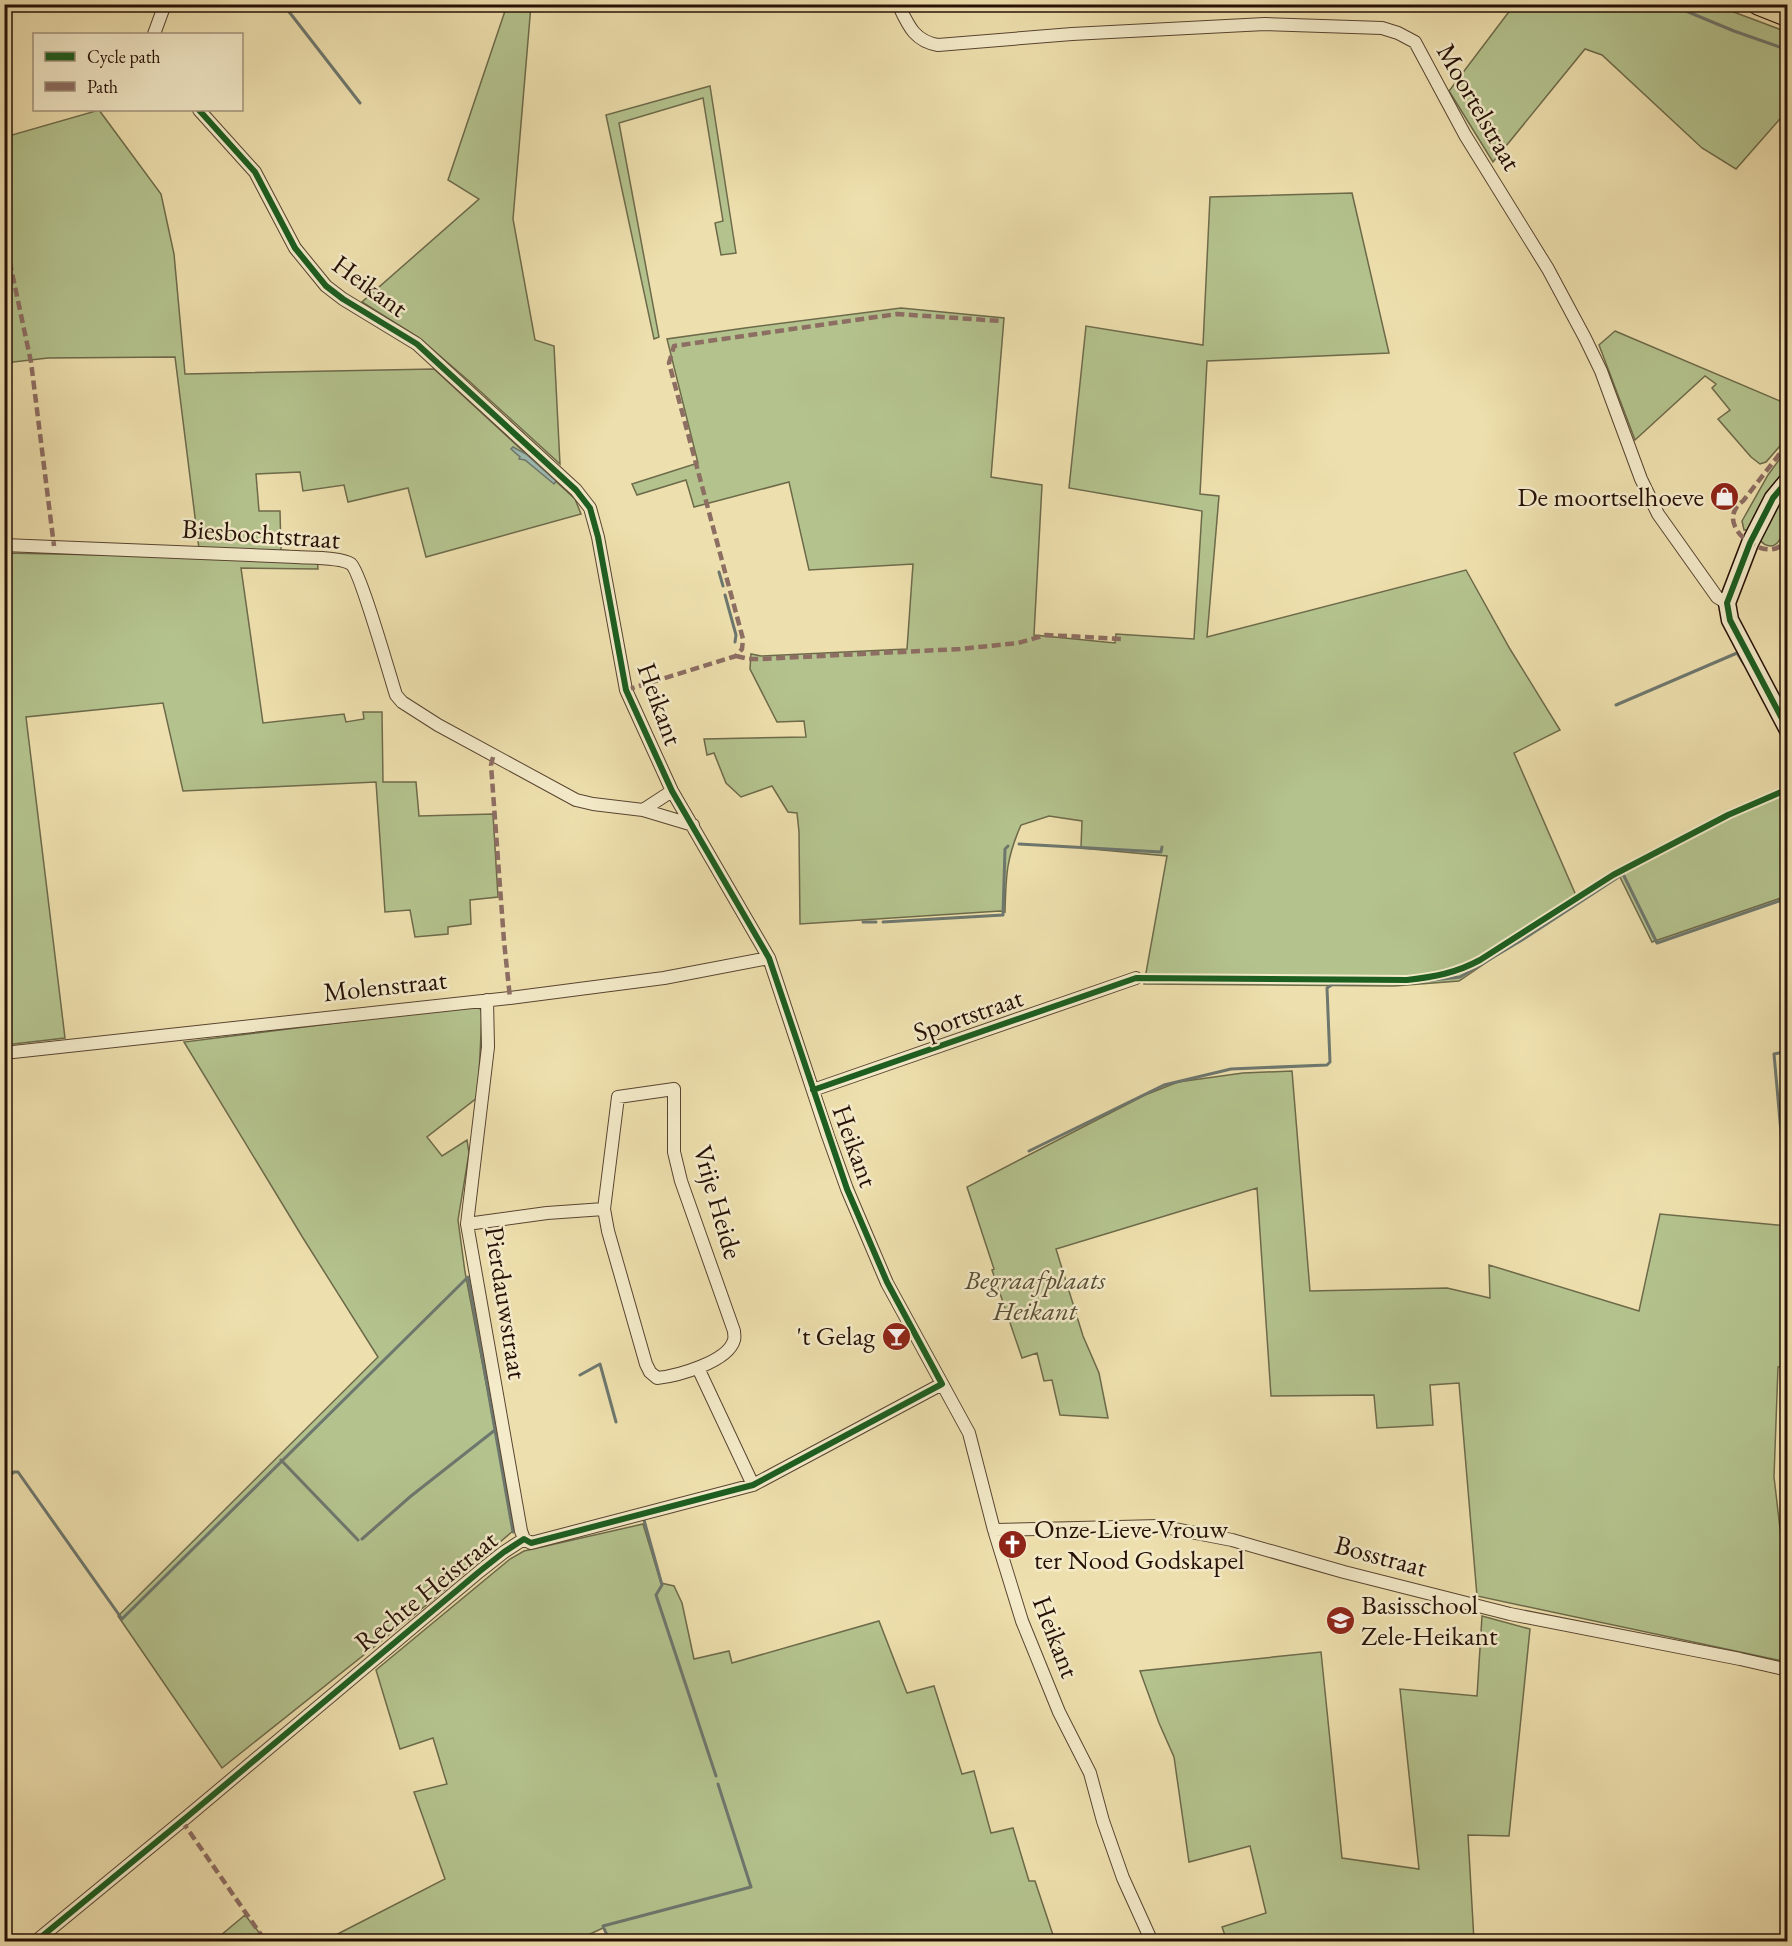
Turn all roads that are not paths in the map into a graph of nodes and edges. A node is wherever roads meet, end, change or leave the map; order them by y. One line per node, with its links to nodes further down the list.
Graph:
1 (165, 4): 5 (street)
2 (898, 4): 9 (street, Moortelstraat)
3 (1758, 4): 4 (highway)
4 (1788, 16)
5 (154, 33)
6 (200, 111): 11 (street, Heikant)
7 (1788, 480): 9 (street)
8 (4, 545): 12 (street, Biesbochtstraat)
9 (1727, 603): 10 (street)
10 (1788, 730)
11 (672, 791): 12 (street); 13 (street, Heikant)
12 (643, 810): 13 (street, Biesbochtstraat)
13 (693, 825): 14 (street, Heikant)
14 (769, 958): 16 (street, Molenstraat); 18 (street, Heikant)
15 (1136, 978): 18 (street, Sportstraat)
16 (487, 1000): 17 (street, Molenstraat); 20 (street, Pierdauwstraat)
17 (4, 1053)
18 (813, 1090): 22 (street, Heikant)
19 (604, 1209): 20 (street); 21 (street, Vrije Heide); 21 (street, Vrije Heide)
20 (467, 1224): 25 (street, Pierdauwstraat)
21 (698, 1368): 23 (street)
22 (942, 1384): 23 (street, Rechte Heistraat); 24 (street, Heikant)
23 (753, 1485): 25 (street, Rechte Heistraat)
24 (994, 1530): 26 (street, Bosstraat); 28 (street, Heikant)
25 (524, 1539): 27 (street, Rechte Heistraat)
26 (1788, 1671)
27 (35, 1941)
28 (1152, 1941)

